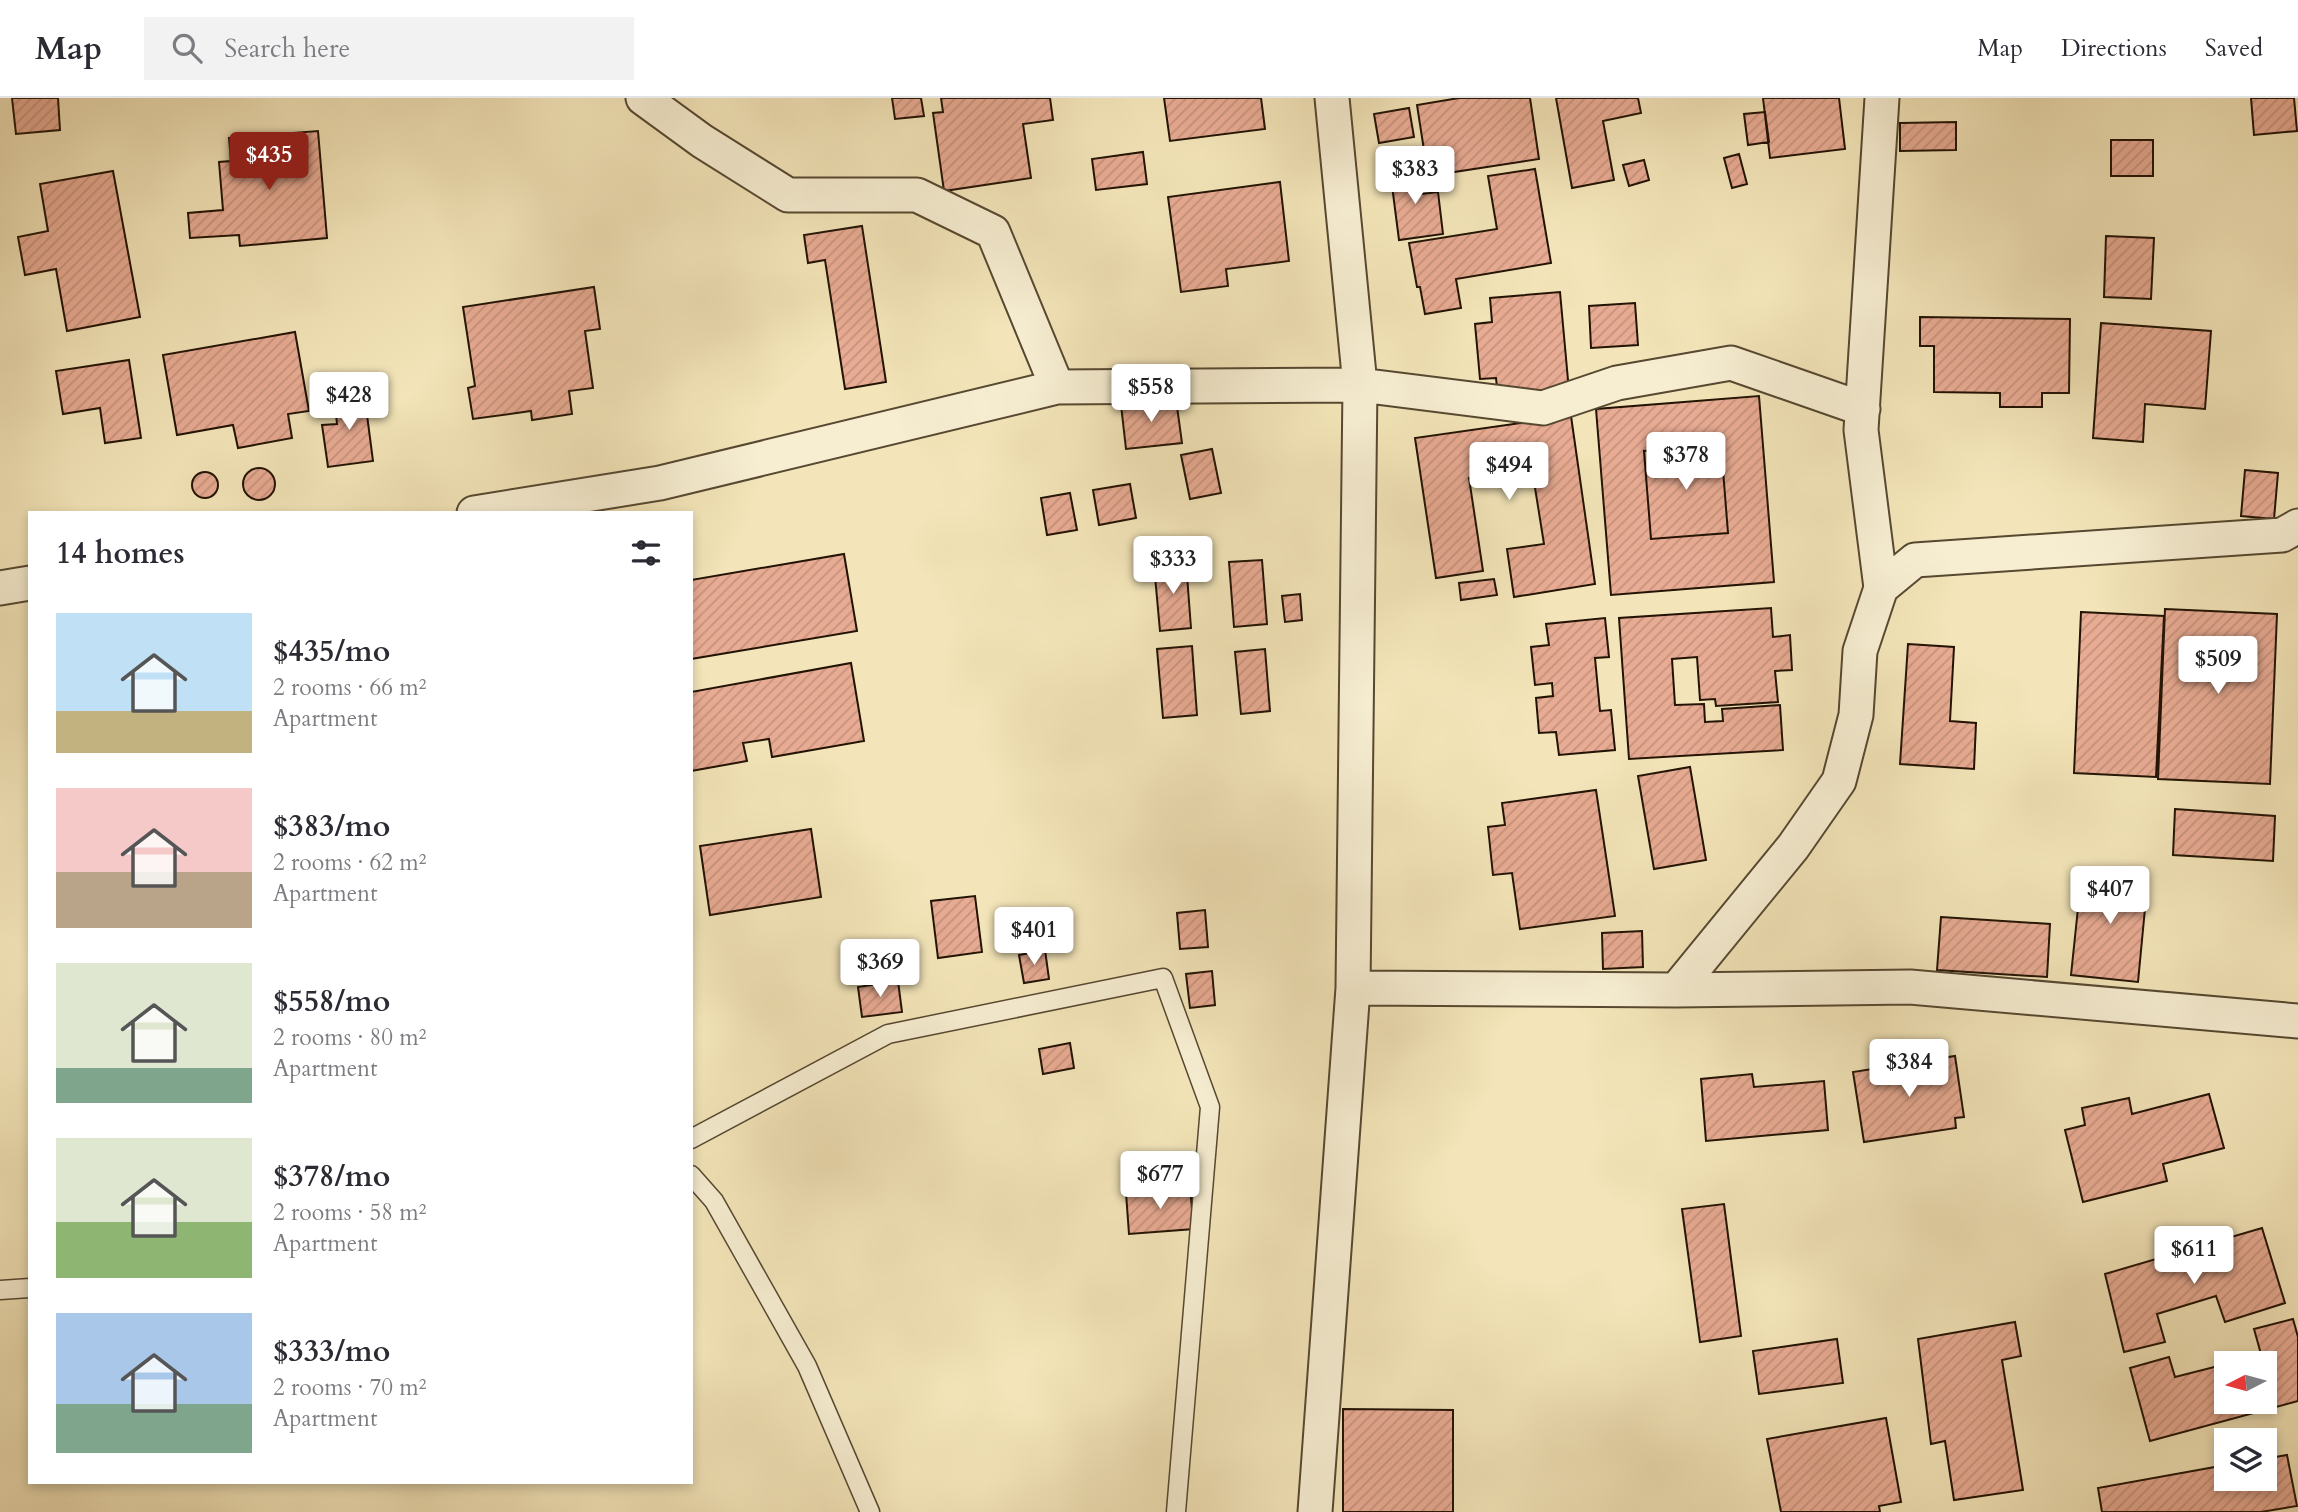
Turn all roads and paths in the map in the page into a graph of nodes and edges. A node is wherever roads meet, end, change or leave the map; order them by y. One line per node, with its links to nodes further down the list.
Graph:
1 (643, 98): 5 (street)
2 (1332, 98): 4 (street)
3 (1882, 98): 6 (street)
4 (1360, 385): 5 (street); 6 (street); 12 (street)
5 (1058, 387): 7 (street)
6 (1863, 410): 11 (street)
7 (486, 511)
8 (2298, 526): 11 (street)
9 (28, 583): 10 (street)
10 (0, 588)
11 (1881, 588): 13 (street)
12 (1353, 988): 13 (street); 21 (street)
13 (1676, 990): 14 (street)
14 (2298, 1021)
15 (693, 1138): 20 (lane)
16 (693, 1177): 19 (lane)
17 (28, 1288): 18 (lane)
18 (0, 1290)
19 (870, 1512)
20 (1175, 1512)
21 (1315, 1512)

